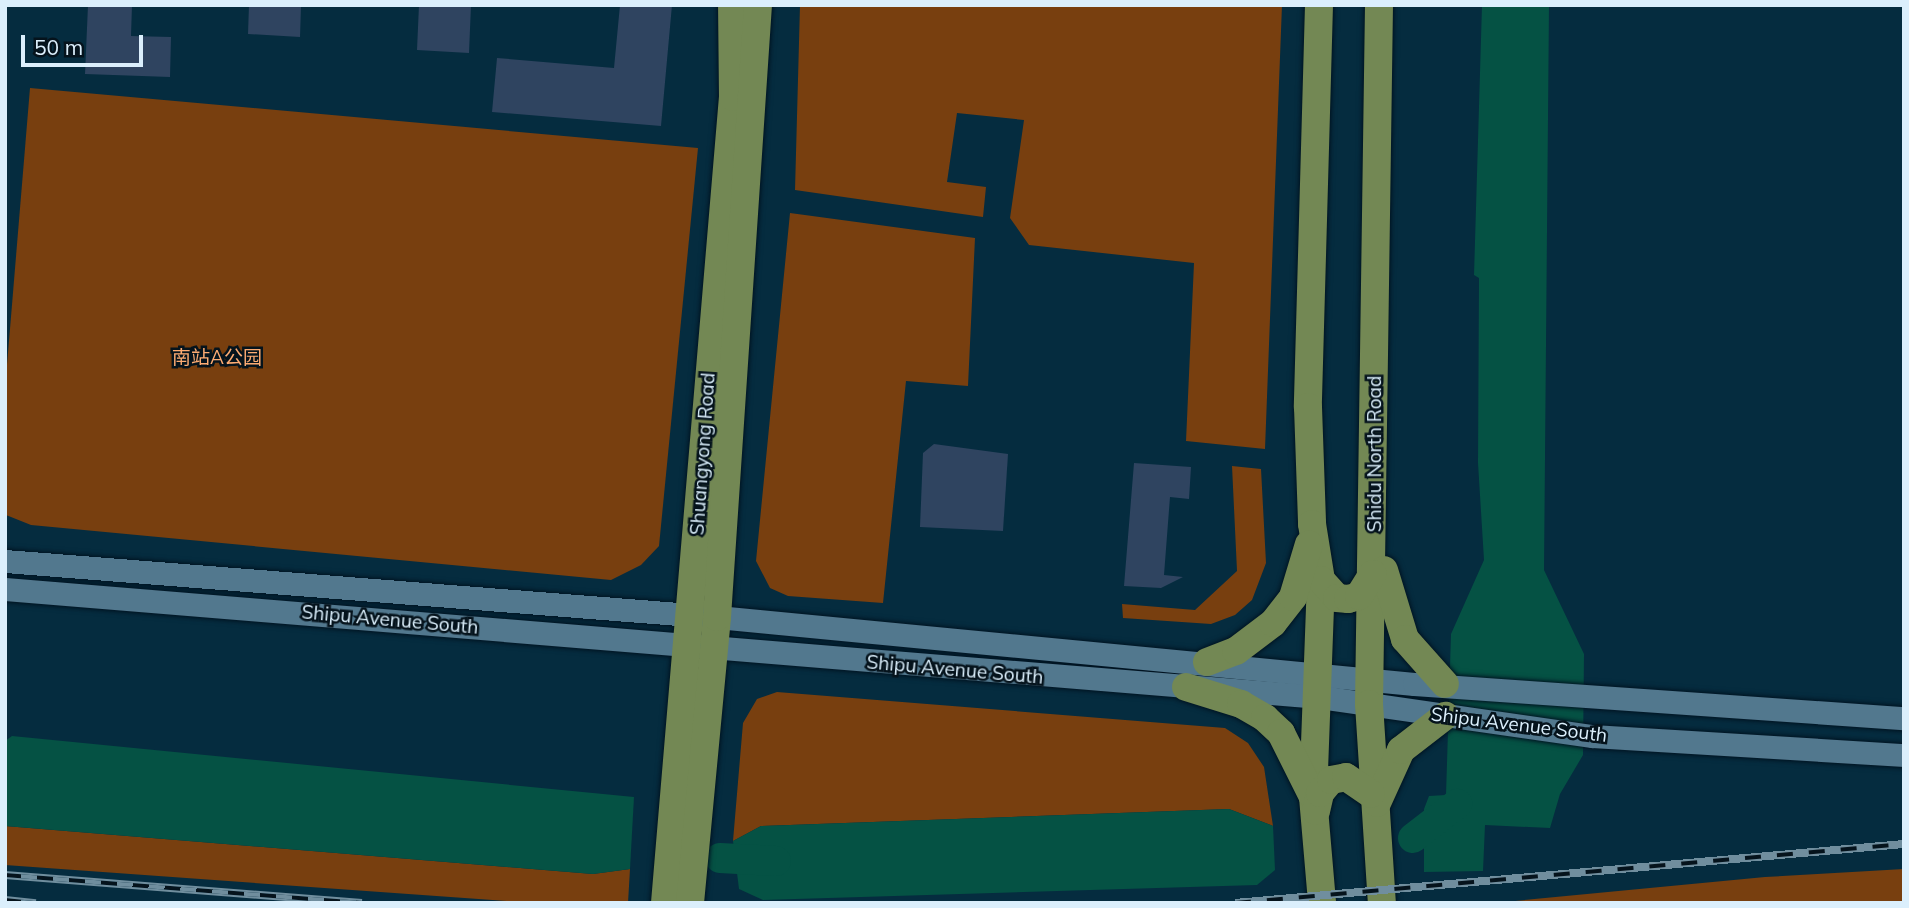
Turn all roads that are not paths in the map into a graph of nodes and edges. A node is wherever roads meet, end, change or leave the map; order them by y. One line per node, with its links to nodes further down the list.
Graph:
1 (732, 5): 13 (main road, Shuangyong Road)
2 (758, 5): 13 (main road, Shuangyong Road)
3 (1319, 5): 6 (main road)
4 (1379, 5): 5 (main road, Shidu North Road)
5 (1375, 518): 9 (main road, Shidu North Road); 17 (main road)
6 (1312, 524): 10 (main road); 16 (main road)
7 (5, 561): 8 (street, Shipu Avenue South)
8 (79, 565): 12 (street); 13 (street, Shipu Avenue South)
9 (1373, 574): 10 (main road); 21 (main road, Shidu North Road)
10 (1321, 580): 19 (main road)
11 (5, 589): 12 (street, Shipu Avenue South)
12 (77, 593): 14 (street, Shipu Avenue South)
13 (705, 616): 14 (main road, Shuangyong Road); 15 (street, Shipu Avenue South)
14 (701, 648): 18 (street, Shipu Avenue South); 27 (main road, Shuangyong Road); 28 (main road, Shuangyong Road)
15 (1139, 655): 16 (street, Shipu Avenue South); 18 (street)
16 (1207, 662): 19 (street, Shipu Avenue South)
17 (1445, 684): 21 (street, Shipu Avenue South); 22 (street); 23 (street, Shipu Avenue South)
18 (1142, 685): 20 (street, Shipu Avenue South)
19 (1320, 685): 20 (street, Shipu Avenue South); 21 (street, Shipu Avenue South); 26 (main road)
20 (1186, 687): 26 (main road)
21 (1370, 692): 22 (street, Shipu Avenue South); 25 (main road, Shidu North Road)
22 (1445, 716): 24 (street, Shipu Avenue South); 25 (main road)
23 (1904, 718)
24 (1904, 755)
25 (1372, 805): 26 (main road); 30 (main road, Shidu North Road)
26 (1314, 807): 29 (main road)
27 (665, 903)
28 (690, 903)
29 (1322, 903)
30 (1382, 903)

